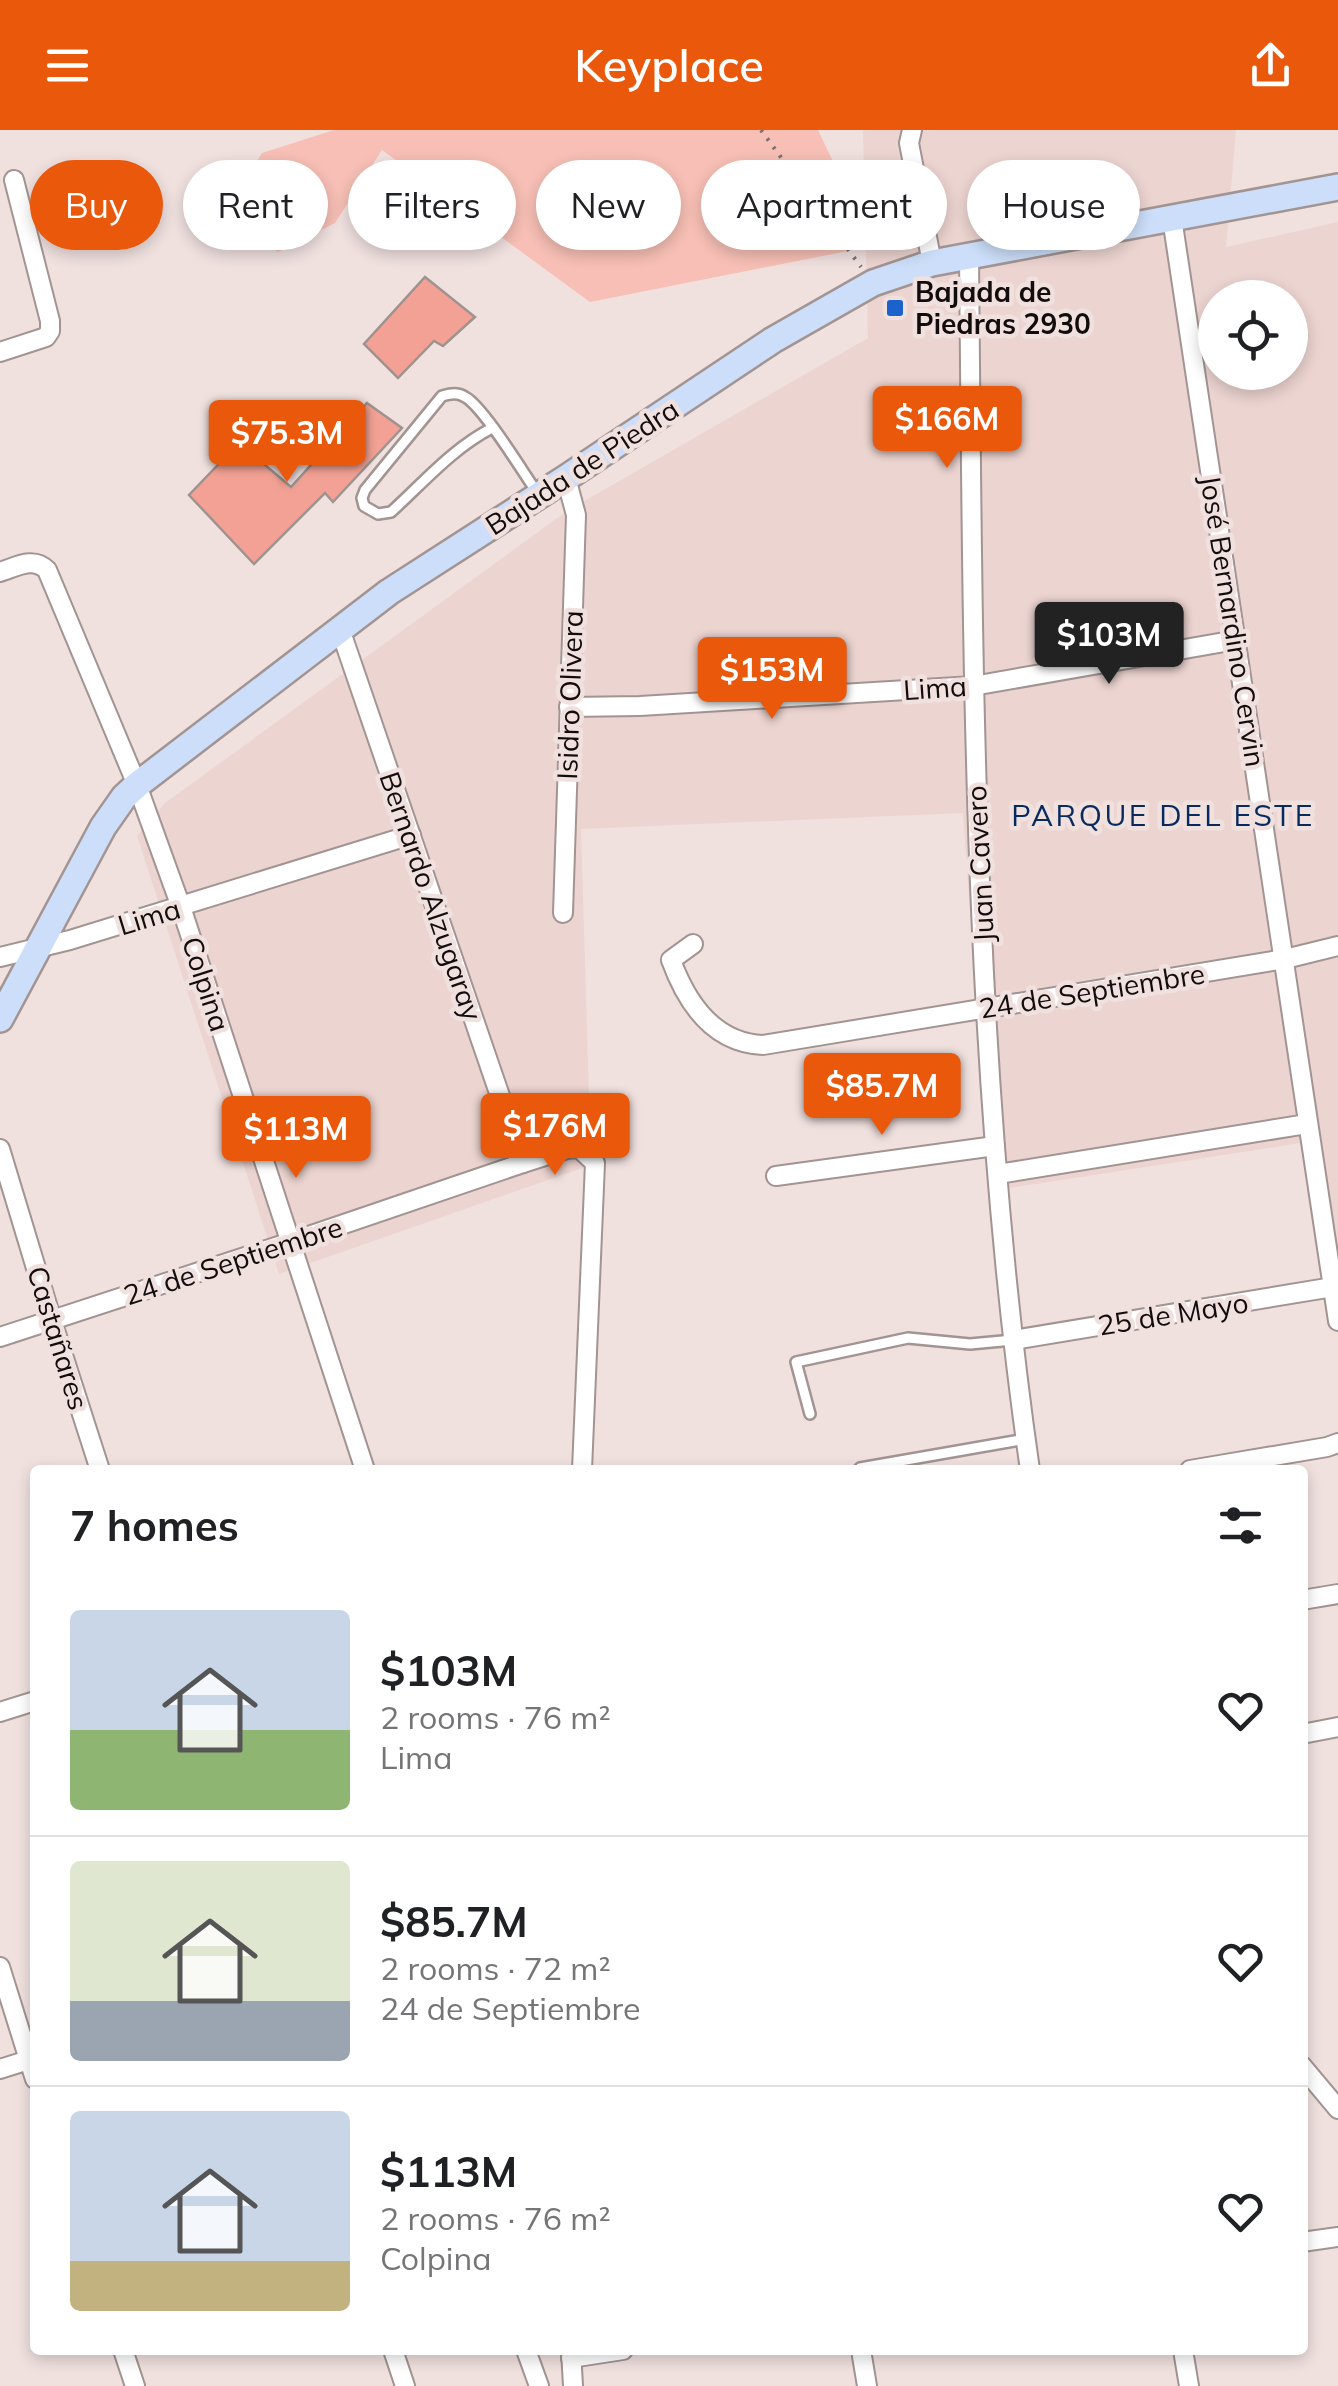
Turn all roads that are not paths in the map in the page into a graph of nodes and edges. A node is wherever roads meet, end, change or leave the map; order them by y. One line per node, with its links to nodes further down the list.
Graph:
1 (912, 130): 6 (street)
2 (14, 180): 7 (street)
3 (1338, 187): 4 (main road, Bajada de Piedra)
4 (1172, 218): 5 (main road, Bajada de Piedra); 13 (street, José Bernardino Cervin)
5 (969, 256): 6 (main road, Bajada de Piedra); 14 (street, Juan Cavero)
6 (932, 263): 9 (main road, Bajada de Piedra)
7 (0, 352)
8 (492, 428): 8 (lane); 10 (lane)
9 (566, 478): 10 (main road, Bajada de Piedra); 15 (street, Isidro Olivera)
10 (539, 496): 12 (main road, Bajada de Piedra)
11 (0, 572): 16 (street)
12 (340, 629): 16 (main road, Bajada de Piedra); 17 (street, Bernardo Alzugaray)
13 (1236, 640): 14 (street, Lima); 24 (street, José Bernardino Cervin)
14 (974, 686): 15 (street, Lima); 25 (street, Juan Cavero)
15 (569, 707): 19 (street, Isidro Olivera)
16 (136, 785): 18 (street, Colpina); 22 (main road, Bajada de Piedra)
17 (410, 835): 18 (street, Lima); 30 (street, Bernardo Alzugaray)
18 (181, 908): 22 (street, Lima); 33 (street, Colpina)
19 (563, 913)
20 (693, 944): 25 (street, 24 de Septiembre)
21 (1338, 946): 24 (street, 24 de Septiembre)
22 (36, 949): 23 (street, Lima); 26 (main road, Bajada de Piedra)
23 (0, 957)
24 (1285, 959): 25 (street, 24 de Septiembre); 27 (street, José Bernardino Cervin)
25 (987, 1008): 28 (street, Juan Cavero)
26 (0, 1018)
27 (1307, 1124): 31 (street); 34 (street, José Bernardino Cervin)
28 (995, 1146): 31 (street, Juan Cavero); 32 (street)
29 (0, 1149): 36 (street, Castañares)
30 (523, 1163): 33 (street, 24 de Septiembre); 45 (street, 24 de Septiembre)
31 (998, 1174): 39 (street, Juan Cavero)
32 (776, 1176)
33 (291, 1242): 36 (street, 24 de Septiembre); 44 (street, Colpina)
34 (1334, 1258): 35 (street, José Bernardino Cervin)
35 (1333, 1288): 37 (street, José Bernardino Cervin); 39 (street, 25 de Mayo)
36 (52, 1321): 38 (street, 24 de Septiembre); 43 (street, Castañares)
37 (1338, 1321)
38 (0, 1337)
39 (1012, 1340): 40 (lane); 41 (street, Juan Cavero)
40 (810, 1414)
41 (1026, 1439): 46 (lane); 47 (street, Juan Cavero)
42 (1338, 1443): 48 (street)
43 (98, 1465)
44 (363, 1465)
45 (582, 1465)
46 (877, 1465)
47 (1029, 1465)
48 (1220, 1465)
49 (1338, 1594): 50 (street)
50 (1308, 1599)
51 (30, 1703): 52 (street)
52 (0, 1712)
53 (1338, 1727): 54 (street)
54 (1308, 1733)
55 (0, 1967): 56 (street)
56 (30, 2053)
57 (30, 2060): 58 (street)
58 (0, 2069)
59 (1308, 2073): 60 (street)
60 (1338, 2109)
61 (1338, 2237): 62 (street)
62 (1308, 2241)
63 (125, 2355): 69 (street)
64 (394, 2355): 70 (street)
65 (528, 2355): 71 (street)
66 (571, 2355): 72 (street)
67 (862, 2355): 73 (street)
68 (1184, 2355): 74 (street)
69 (135, 2386)
70 (405, 2386)
71 (539, 2386)
72 (573, 2386)
73 (867, 2386)
74 (1189, 2386)

